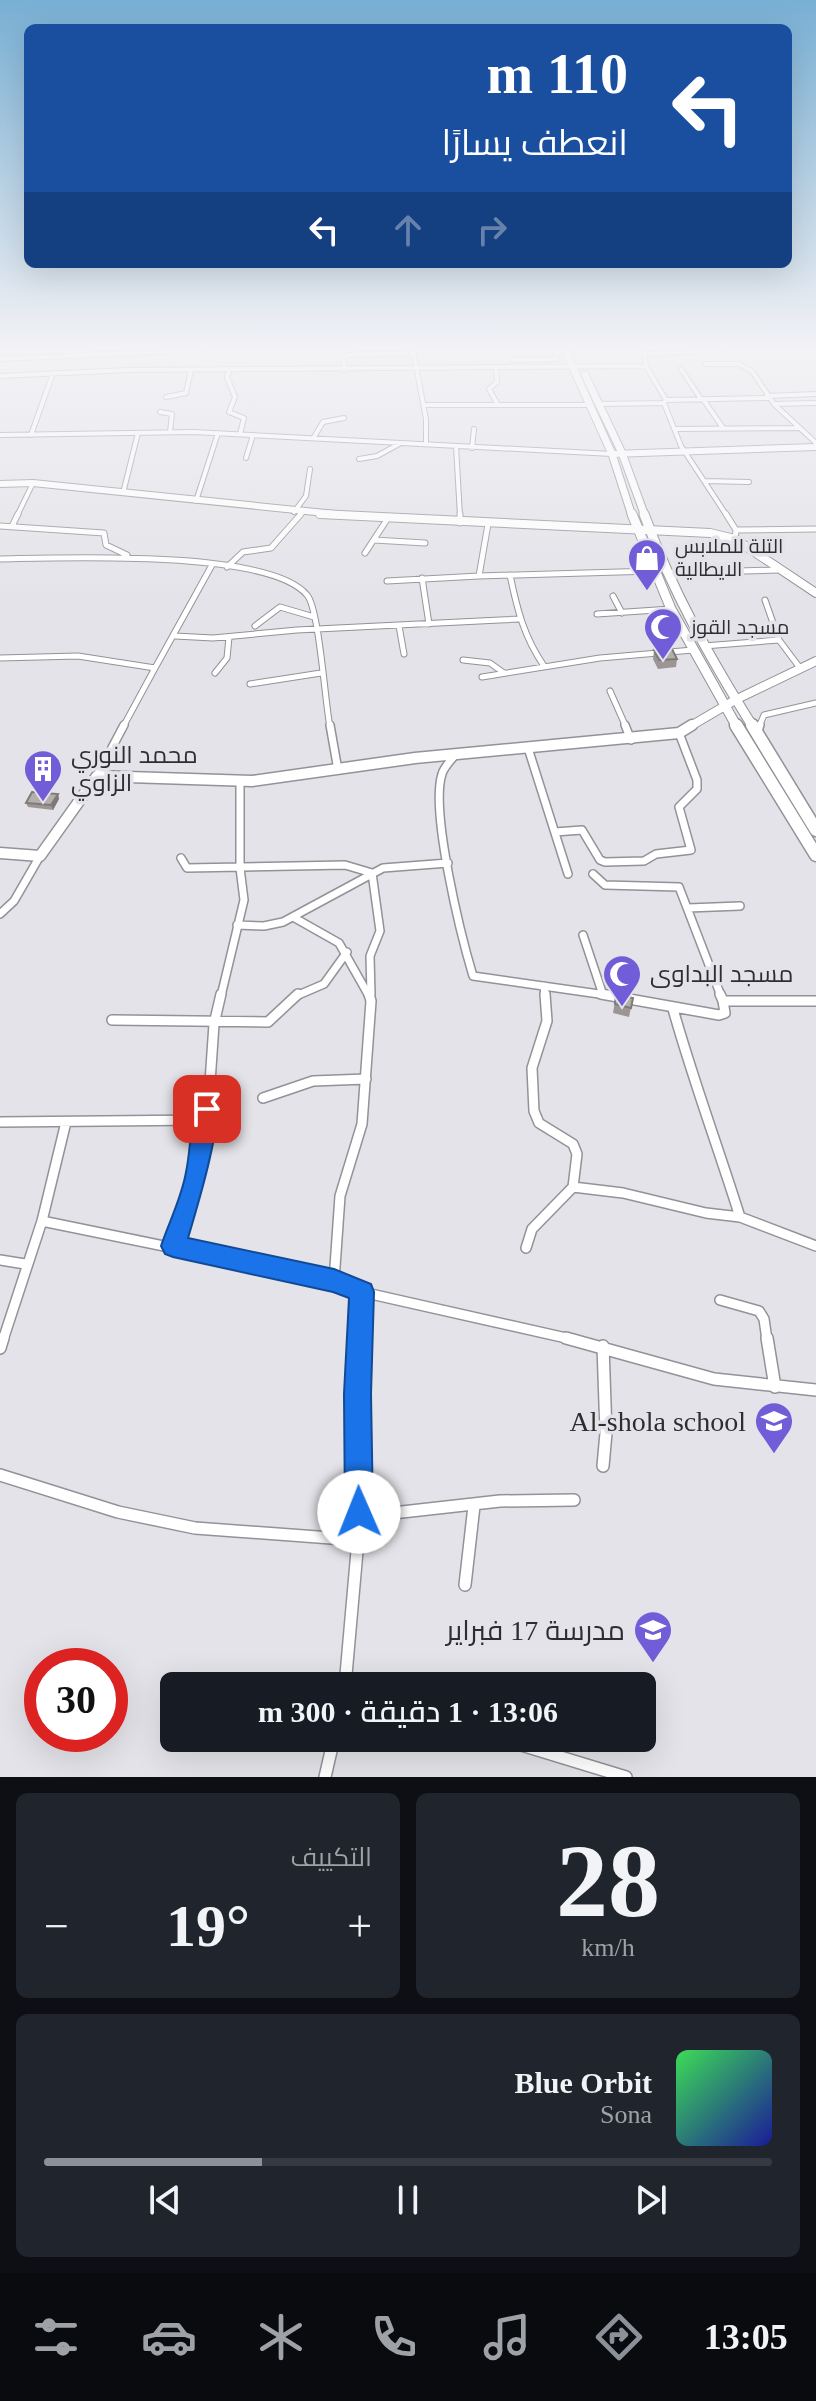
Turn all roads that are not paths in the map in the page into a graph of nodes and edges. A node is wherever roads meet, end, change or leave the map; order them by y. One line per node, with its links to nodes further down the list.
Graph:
1 (138, 433): 12 (street); 30 (street)
2 (214, 433): 3 (street)
3 (218, 433): 10 (street); 31 (street)
4 (316, 433): 14 (street)
5 (426, 433): 17 (street)
6 (474, 433): 20 (street)
7 (607, 433): 22 (main road)
8 (677, 433): 21 (street)
9 (730, 433): 15 (street)
10 (240, 434): 13 (street)
11 (0, 435): 12 (street)
12 (31, 435)
13 (253, 435): 14 (street); 23 (street)
14 (314, 437): 16 (street)
15 (735, 437)
16 (401, 442): 17 (street); 24 (street)
17 (426, 444): 19 (street)
18 (816, 445): 21 (street)
19 (456, 446): 20 (street); 34 (street)
20 (472, 448): 22 (street)
21 (685, 453): 22 (street); 26 (street)
22 (617, 454): 38 (main road); 39 (main road)
23 (246, 458)
24 (359, 459)
25 (310, 469): 32 (street)
26 (704, 481): 27 (street); 41 (street)
27 (749, 482)
28 (33, 483): 29 (street); 30 (street); 37 (street)
29 (0, 484)
30 (123, 493): 31 (street)
31 (196, 501): 32 (street)
32 (298, 512): 33 (street); 48 (street)
33 (388, 518): 34 (street); 42 (street)
34 (460, 523): 35 (street)
35 (488, 524): 38 (street); 53 (street)
36 (0, 526): 37 (street)
37 (12, 526): 45 (street)
38 (636, 528): 39 (street); 50 (main road)
39 (648, 529): 41 (street); 51 (main road)
40 (816, 529): 41 (street)
41 (735, 534): 49 (street)
42 (374, 540): 43 (street); 44 (street)
43 (425, 543)
44 (365, 553)
45 (131, 557): 46 (street); 47 (street)
46 (0, 559)
47 (212, 565): 48 (street); 68 (street)
48 (227, 567): 62 (street)
49 (778, 570): 51 (street); 56 (street)
50 (653, 571): 52 (street); 59 (main road)
51 (666, 573): 71 (main road)
52 (510, 575): 53 (street); 63 (street)
53 (479, 576): 54 (street)
54 (422, 578): 55 (street); 64 (street)
55 (387, 581)
56 (816, 593)
57 (613, 596): 60 (street)
58 (765, 600): 70 (street)
59 (671, 609): 60 (street); 72 (main road)
60 (622, 613): 61 (street)
61 (597, 614)
62 (314, 617): 65 (street); 67 (street)
63 (519, 619): 64 (street); 77 (street)
64 (429, 624): 66 (street)
65 (255, 626)
66 (399, 626): 67 (street); 73 (street)
67 (320, 629): 69 (street); 81 (street)
68 (175, 636): 69 (street); 78 (street)
69 (229, 637): 80 (street)
70 (779, 640): 71 (street); 79 (street)
71 (704, 646): 86 (main road)
72 (693, 650): 77 (street); 88 (main road)
73 (404, 654)
74 (0, 658): 78 (street)
75 (463, 660): 82 (street)
76 (816, 661): 79 (street)
77 (544, 666): 82 (street)
78 (155, 668): 95 (street)
79 (800, 668): 86 (street)
80 (215, 673)
81 (321, 673): 84 (street); 94 (street)
82 (504, 673): 83 (street)
83 (482, 677)
84 (250, 684)
85 (610, 691): 91 (street)
86 (735, 700): 88 (street); 90 (main road)
87 (816, 703): 90 (street)
88 (725, 706): 89 (street); 100 (main road)
89 (679, 733): 91 (street); 98 (street)
90 (757, 737): 97 (main road)
91 (631, 740): 92 (street)
92 (528, 748): 93 (street); 98 (street)
93 (456, 754): 94 (street); 103 (street)
94 (338, 770): 96 (street)
95 (97, 776): 96 (street); 101 (street)
96 (240, 781): 104 (street)
97 (816, 830)
98 (555, 832): 106 (street)
99 (0, 853): 101 (street)
100 (816, 855)
101 (40, 856): 110 (street)
102 (181, 858): 104 (street)
103 (448, 863): 105 (street); 115 (street)
104 (240, 868): 105 (street); 112 (street)
105 (372, 873): 111 (street); 117 (street)
106 (568, 874)
107 (593, 874): 109 (street)
108 (740, 906): 109 (street)
109 (688, 908): 118 (street)
110 (0, 914)
111 (293, 917): 112 (street); 114 (street)
112 (237, 925): 122 (street)
113 (583, 935): 116 (street)
114 (347, 952): 117 (street); 122 (street)
115 (544, 986): 116 (street); 128 (street)
116 (603, 995): 120 (street)
117 (371, 1001): 123 (street)
118 (723, 1001): 119 (street); 120 (street)
119 (816, 1001)
120 (673, 1009): 129 (street)
121 (112, 1020): 122 (street)
122 (214, 1024): 125 (street)
123 (366, 1079): 124 (street); 136 (street)
124 (263, 1098)
125 (205, 1120): 127 (street); 131 (street)
126 (0, 1122): 127 (street)
127 (66, 1122): 130 (street)
128 (573, 1187): 129 (street); 133 (street)
129 (740, 1217): 132 (street)
130 (42, 1221): 131 (street); 135 (street)
131 (173, 1246): 136 (street)
132 (816, 1246)
133 (526, 1248)
134 (0, 1260): 135 (street)
135 (25, 1264): 140 (street)
136 (334, 1281): 137 (street)
137 (362, 1292): 139 (street); 147 (street)
138 (720, 1300): 141 (street)
139 (603, 1346): 141 (street); 143 (street)
140 (0, 1348)
141 (775, 1387): 142 (street)
142 (816, 1390)
143 (603, 1466)
144 (0, 1475): 148 (street)
145 (574, 1500): 146 (street)
146 (474, 1506): 147 (street); 149 (street)
147 (359, 1512): 148 (street)
148 (358, 1540): 150 (street)
149 (465, 1585)
150 (346, 1672)
151 (331, 1752): 153 (street)
152 (544, 1752): 154 (street)
153 (325, 1777)
154 (626, 1777)

